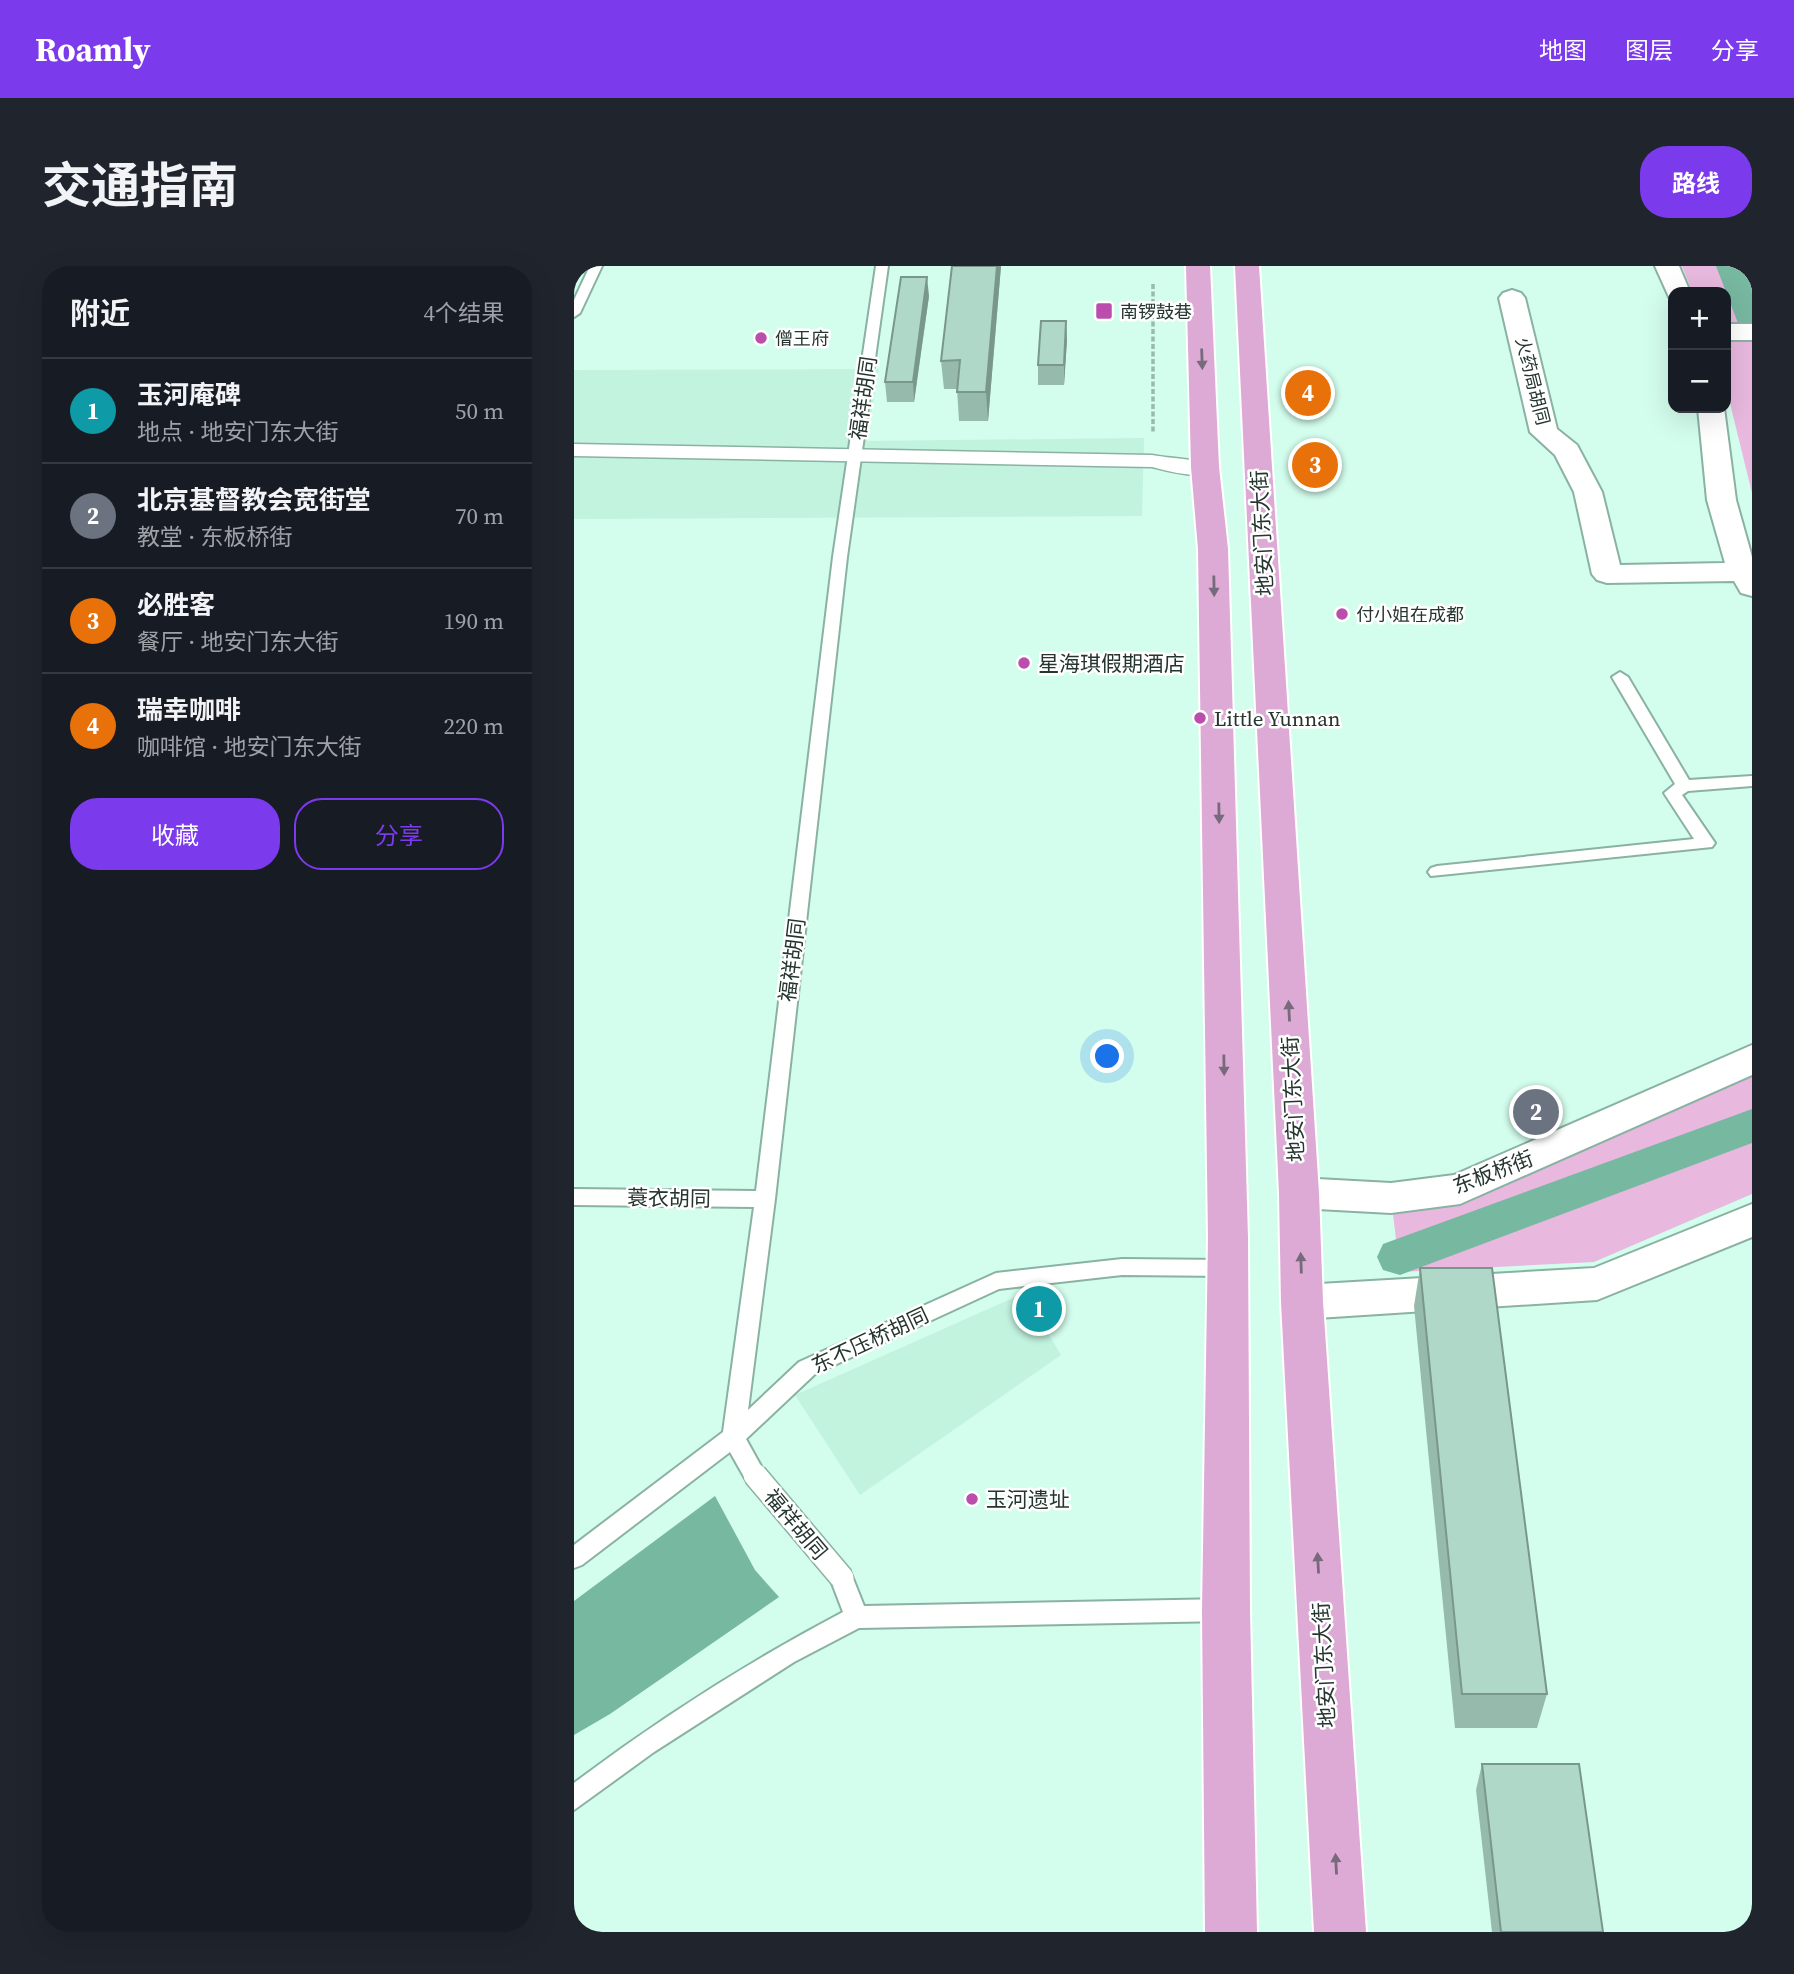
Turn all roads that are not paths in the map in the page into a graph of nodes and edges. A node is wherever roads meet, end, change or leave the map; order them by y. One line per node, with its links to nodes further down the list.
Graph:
1 (596, 266): 8 (lane)
2 (882, 266): 13 (lane, 福祥胡同)
3 (1198, 266): 14 (main road, one-way to 14)
4 (1247, 266): 21 (main road, 地安门东大街, one-way to 4)
5 (1667, 266): 6 (street)
6 (1676, 287)
7 (1512, 298): 15 (street, 火药局胡同)
8 (574, 313)
9 (1731, 332): 10 (street)
10 (1752, 332)
11 (1711, 413): 15 (street)
12 (574, 450): 13 (street)
13 (855, 457): 14 (street); 23 (lane, 福祥胡同)
14 (1205, 467): 25 (main road, one-way to 25)
15 (1747, 580)
16 (1620, 677): 18 (lane)
17 (1752, 781): 18 (lane)
18 (1684, 786): 19 (lane)
19 (1437, 872)
20 (1752, 1059): 21 (street, 东板桥街)
21 (1299, 1194): 26 (main road, 地安门东大街, one-way to 21)
22 (574, 1197): 23 (lane, 蓑衣胡同)
23 (765, 1199): 27 (lane, 福祥胡同)
24 (1752, 1220): 26 (street)
25 (1227, 1268): 27 (lane, 东不压桥胡同); 29 (main road)
26 (1302, 1302): 33 (main road, 地安门东大街, one-way to 26)
27 (733, 1437): 28 (lane, 东不压桥胡同); 30 (lane, 福祥胡同, bridge)
28 (574, 1558)
29 (1226, 1610): 30 (lane); 32 (main road)
30 (856, 1616): 31 (lane)
31 (574, 1798)
32 (1231, 1932)
33 (1340, 1932)

